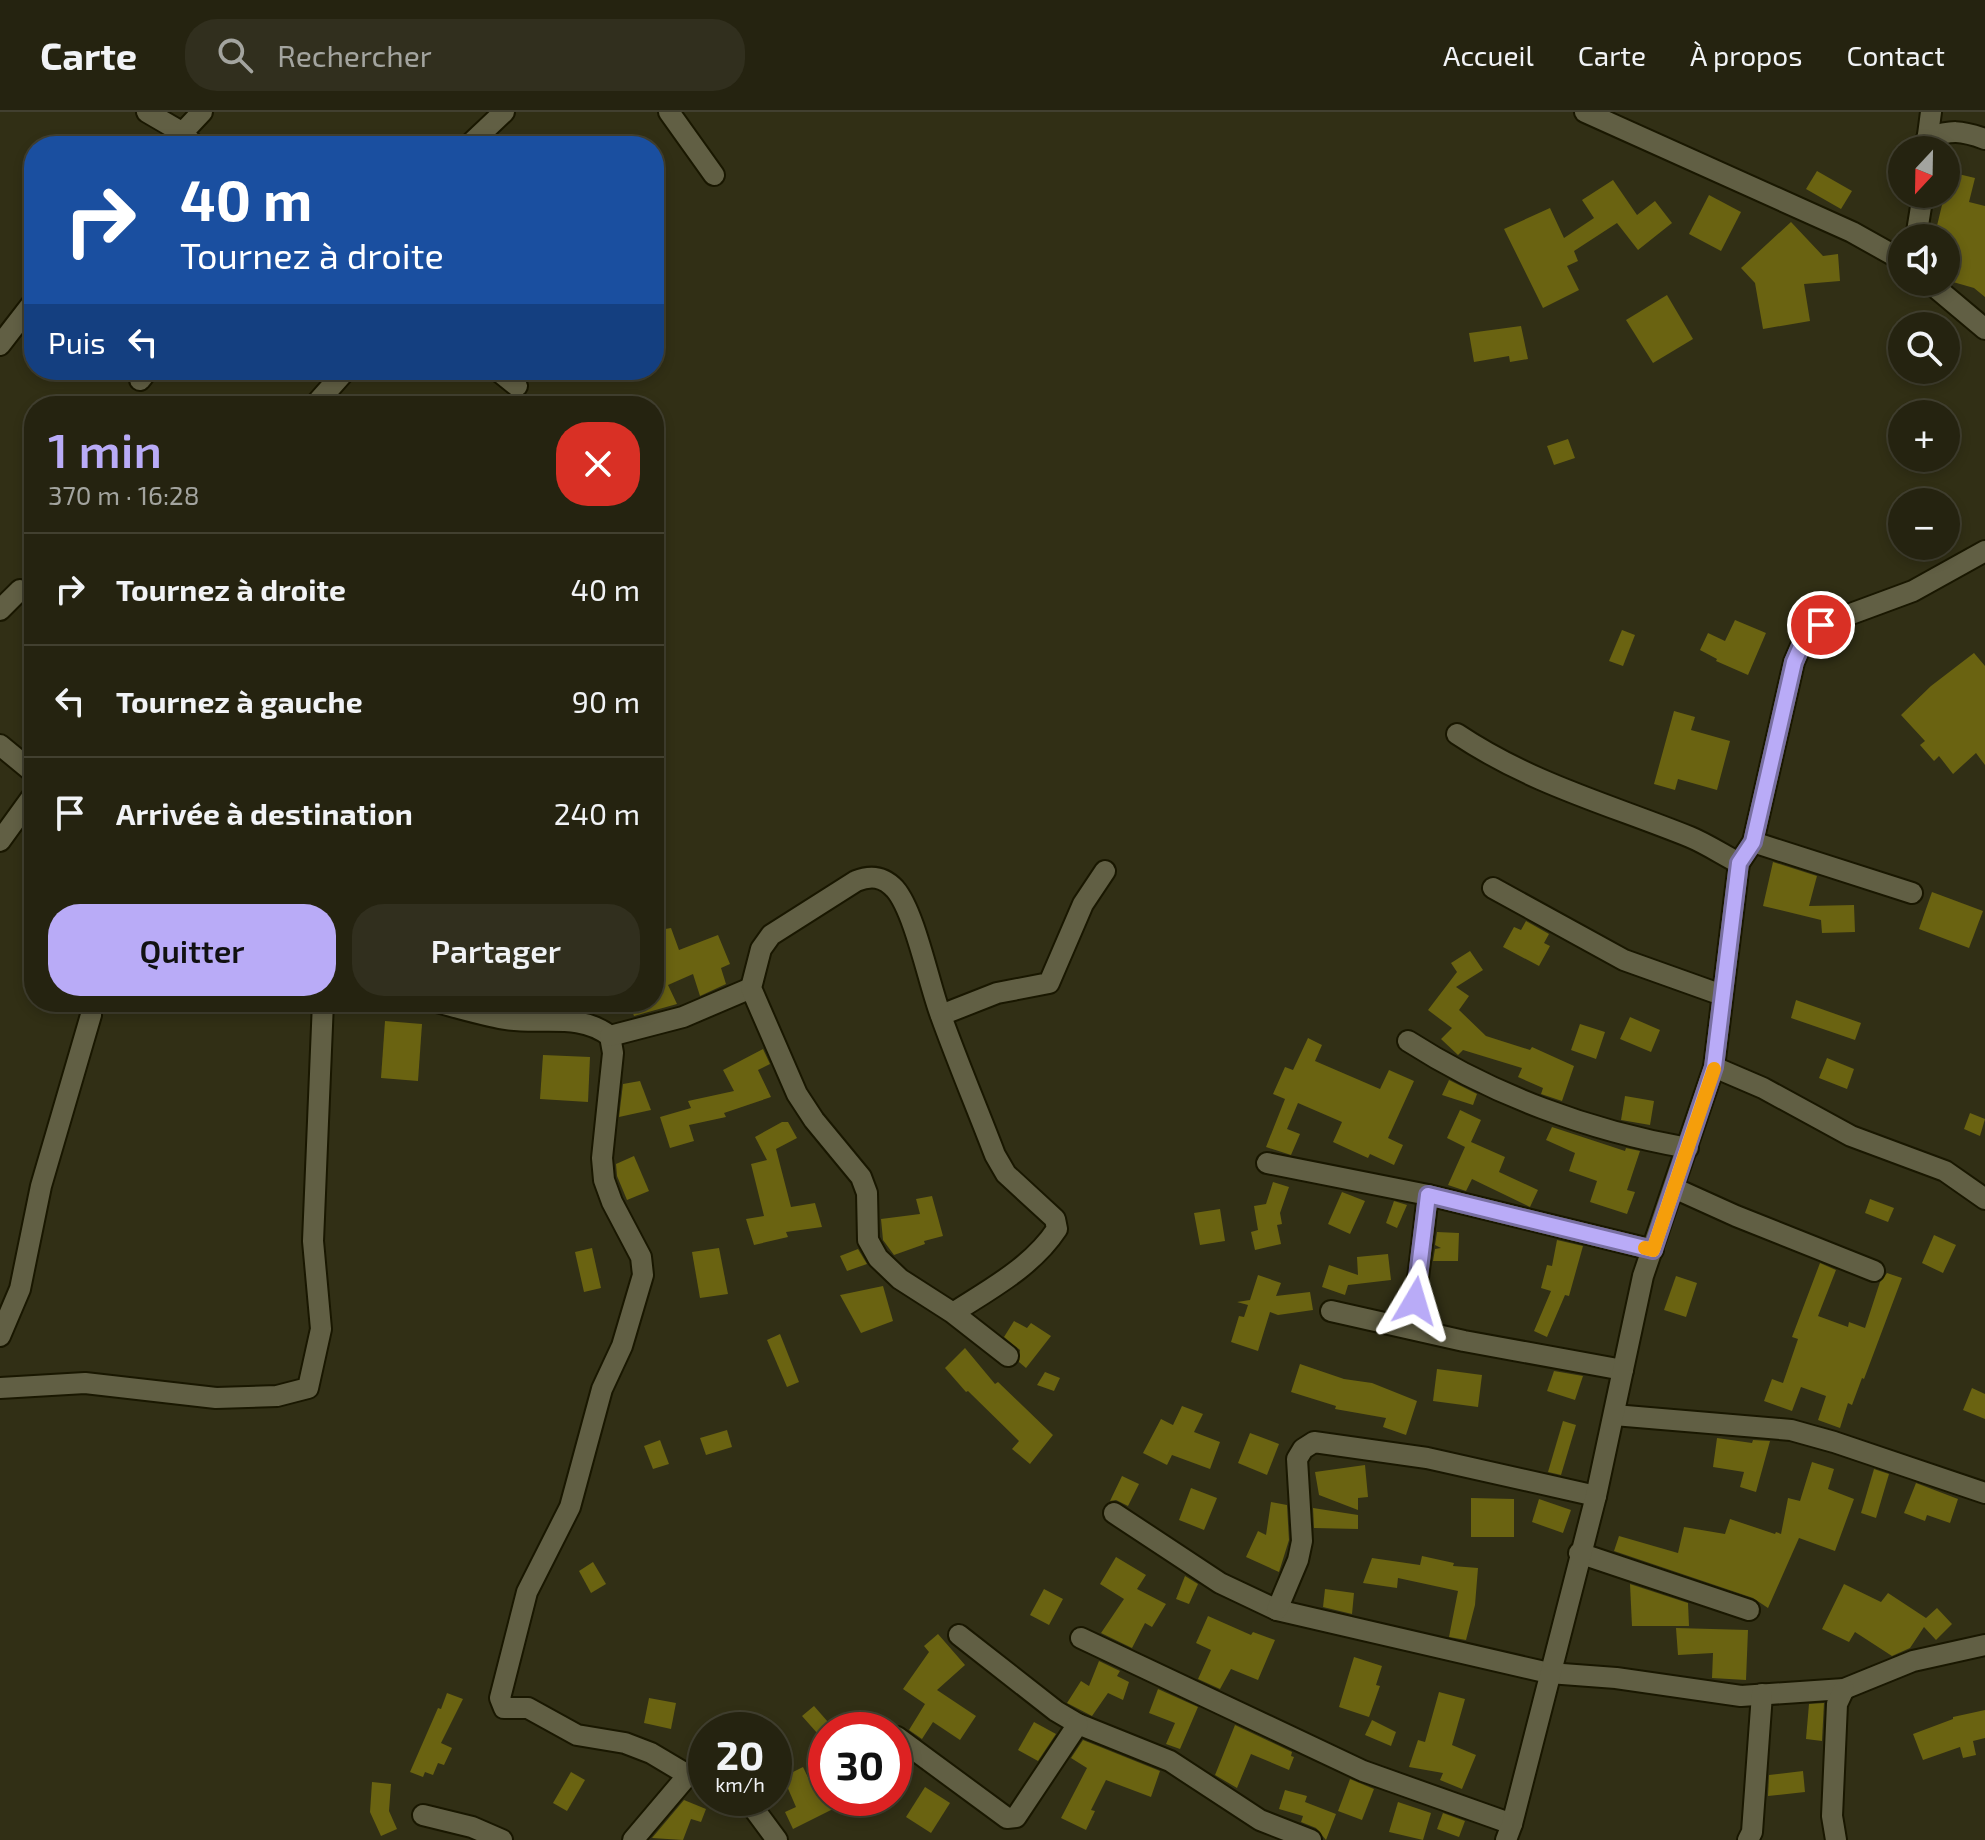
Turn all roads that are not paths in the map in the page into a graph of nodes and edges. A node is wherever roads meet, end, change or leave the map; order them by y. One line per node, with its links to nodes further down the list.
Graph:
1 (147, 112): 7 (street)
2 (202, 112): 8 (street)
3 (504, 112): 9 (street)
4 (669, 112): 13 (street)
5 (1931, 112): 10 (street)
6 (1592, 113): 14 (street)
7 (176, 136)
8 (187, 136)
9 (479, 136)
10 (1927, 136)
11 (1940, 136): 12 (street)
12 (1985, 139)
13 (714, 175)
14 (1888, 251)
15 (1946, 296): 17 (street)
16 (24, 314): 18 (street)
17 (1985, 329)
18 (0, 345)
19 (337, 380): 22 (street)
20 (510, 380): 21 (street)
21 (517, 386)
22 (323, 396)
23 (1985, 551): 31 (street)
24 (20, 590): 25 (street)
25 (0, 610)
26 (1457, 734): 32 (street)
27 (0, 745): 28 (street)
28 (24, 765)
29 (24, 808): 30 (street)
30 (0, 841)
31 (1753, 842): 32 (street); 35 (street)
32 (1739, 863): 37 (street)
33 (1105, 871): 43 (street)
34 (1493, 888): 37 (street)
35 (1912, 893)
36 (751, 988): 43 (street); 44 (street); 55 (street)
37 (1722, 995): 46 (street)
38 (323, 1012): 60 (street)
39 (478, 1012): 40 (street)
40 (554, 1012)
41 (563, 1012): 44 (street)
42 (91, 1015): 57 (street)
43 (941, 1015): 55 (street)
44 (610, 1036): 76 (street)
45 (1408, 1041): 47 (street)
46 (1714, 1067): 47 (street); 51 (street)
47 (1688, 1148): 49 (street)
48 (1267, 1163): 50 (street)
49 (1674, 1188): 52 (street); 53 (street)
50 (1428, 1195): 52 (street); 56 (street)
51 (1985, 1199)
52 (1653, 1250): 59 (street)
53 (1874, 1271)
54 (1331, 1311): 56 (street)
55 (953, 1313): 58 (street)
56 (1412, 1328): 59 (street)
57 (0, 1336)
58 (1008, 1356)
59 (1623, 1370): 61 (street)
60 (0, 1388)
61 (1614, 1415): 62 (street); 63 (street)
62 (1985, 1493)
63 (1596, 1496): 65 (street); 66 (street)
64 (1114, 1513): 66 (street)
65 (1579, 1553): 67 (street); 71 (street)
66 (1277, 1610): 71 (street)
67 (1749, 1610)
68 (959, 1635): 74 (street)
69 (1081, 1638): 80 (street)
70 (1985, 1645): 72 (street)
71 (1549, 1673): 73 (street); 80 (street)
72 (1844, 1689): 73 (street); 86 (street)
73 (1762, 1694): 85 (street)
74 (1078, 1724): 75 (street); 84 (street)
75 (912, 1748)
76 (688, 1772)
77 (688, 1785): 82 (street)
78 (423, 1815): 81 (street)
79 (759, 1816): 83 (street)
80 (1509, 1832)
81 (502, 1840)
82 (633, 1840)
83 (777, 1840)
84 (1311, 1840)
85 (1748, 1840)
86 (1836, 1840)

